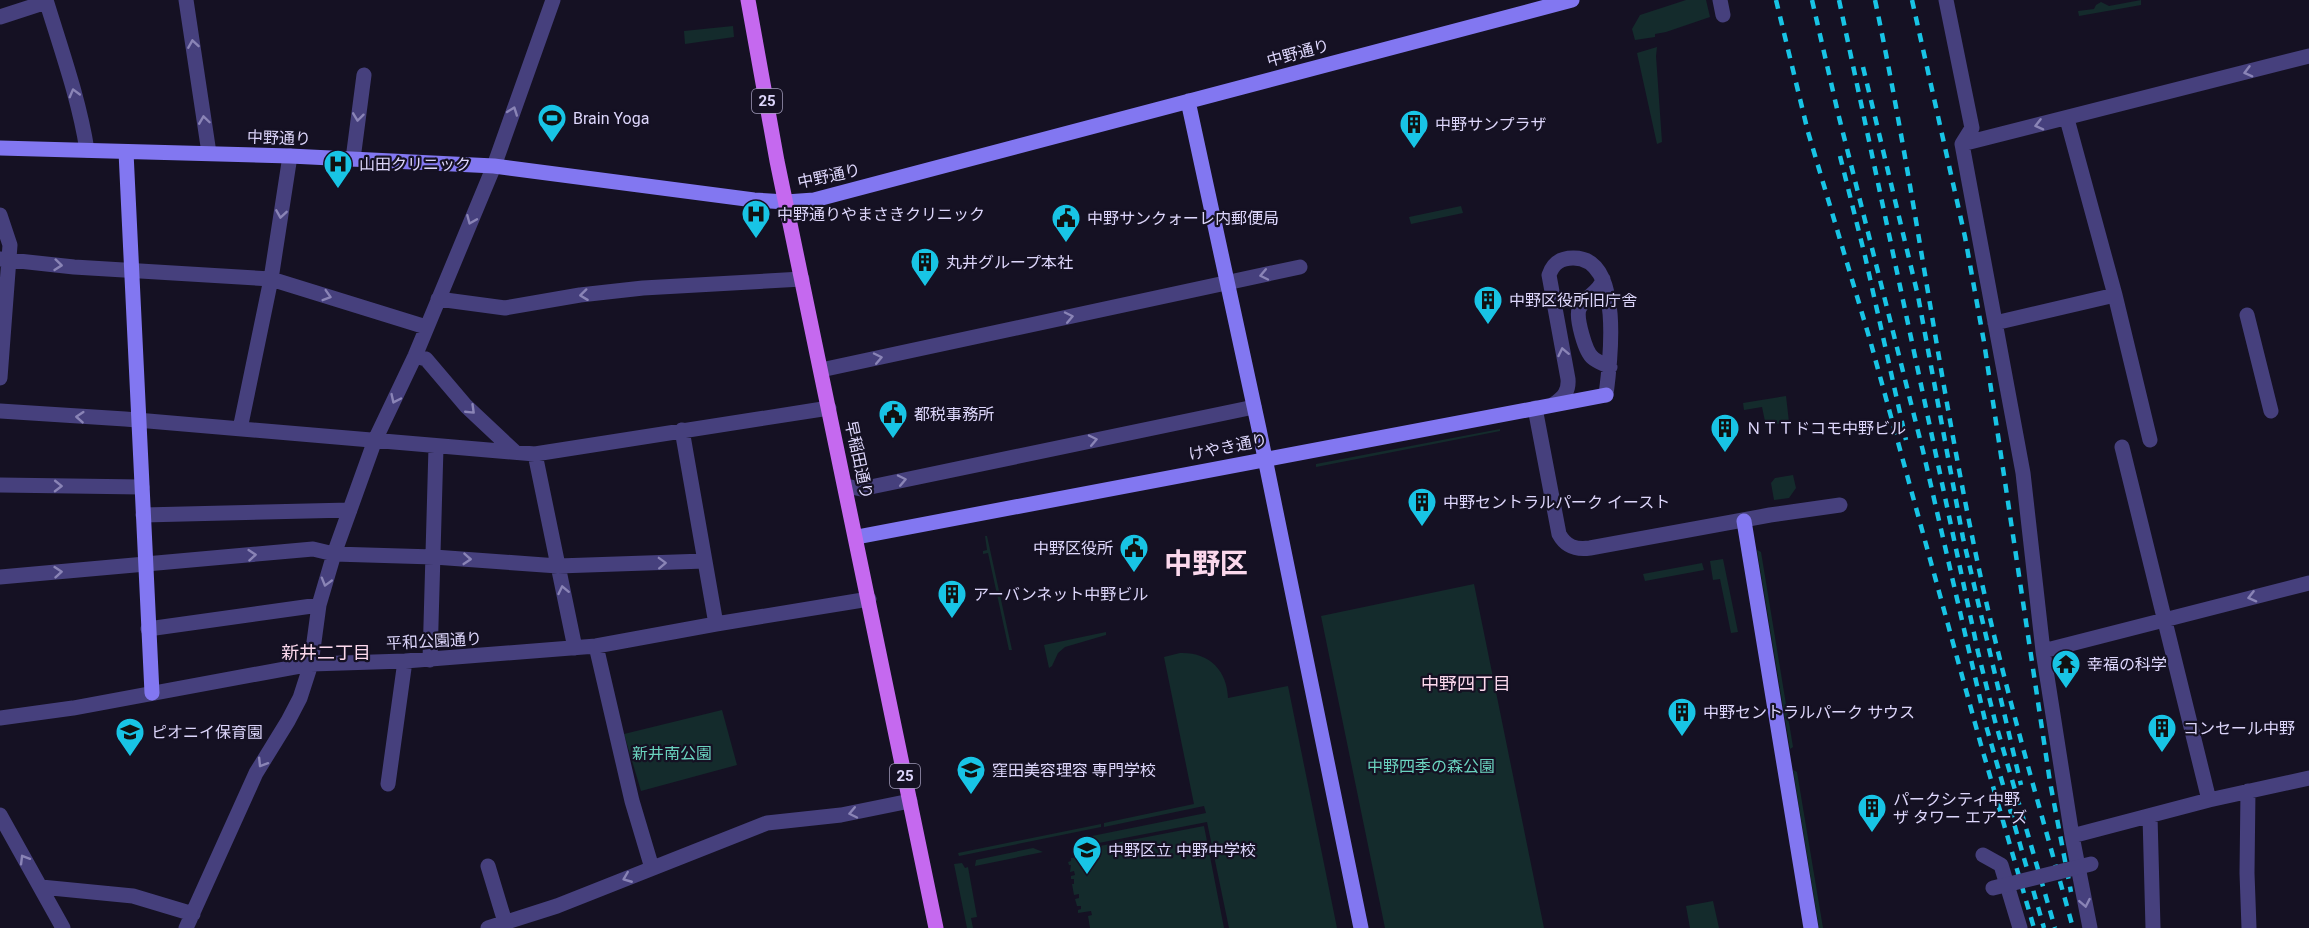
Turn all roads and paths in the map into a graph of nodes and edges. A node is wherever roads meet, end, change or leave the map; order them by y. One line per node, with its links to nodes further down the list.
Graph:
1 (186, 0): 17 (street, one-way to 1)
2 (553, 0): 20 (street, one-way to 2)
3 (748, 0): 21 (main road, 早稲田通り / 25)
4 (1572, 0): 11 (street, 中野通り)
5 (1946, 0): 13 (street)
6 (46, 1): 7 (street); 15 (street, one-way to 6)
7 (0, 17)
8 (2307, 56): 9 (street); 12 (street, one-way to 12)
9 (2309, 73)
10 (364, 75): 19 (street, one-way to 19)
11 (1188, 100): 21 (street, 中野通り); 29 (street)
12 (2067, 119): 13 (street, one-way to 13); 30 (street)
13 (1962, 144): 33 (street)
14 (0, 148): 15 (street, 中野通り)
15 (87, 150): 16 (street, 中野通り)
16 (126, 152): 17 (street, 中野通り); 25 (street)
17 (209, 153): 18 (street, 中野通り)
18 (290, 156): 19 (street, 中野通り); 26 (street, one-way to 26)
19 (353, 159): 20 (street, 中野通り)
20 (494, 166): 21 (street, 中野通り); 31 (street, one-way to 31)
21 (786, 202): 27 (main road, 早稲田通り / 25)
22 (0, 215): 23 (street)
23 (4, 260): 25 (street, one-way to 25); 38 (street)
24 (1300, 267): 29 (street, one-way to 29)
25 (132, 269): 26 (street); 45 (street)
26 (271, 279): 34 (street, one-way to 34); 46 (street)
27 (802, 279): 31 (street, one-way to 31); 37 (main road, 早稲田通り / 25)
28 (1603, 279): 36 (street); 36 (street); 39 (street, one-way to 28)
29 (1228, 283): 37 (street, one-way to 29); 40 (street)
30 (2115, 295): 33 (street); 49 (street)
31 (438, 298): 34 (street)
32 (2247, 315): 44 (street)
33 (1995, 323): 77 (street)
34 (426, 327): 35 (street)
35 (415, 356): 48 (street, one-way to 48); 52 (street, one-way to 52)
36 (1610, 367): 39 (street, けやき通り)
37 (821, 370): 41 (main road, 早稲田通り / 25)
38 (0, 378)
39 (1554, 404): 42 (street, けやき通り)
40 (1254, 407): 54 (street); 56 (street, one-way to 40)
41 (829, 408): 47 (street); 56 (main road, 早稲田通り / 25)
42 (1535, 408): 54 (street, けやき通り); 61 (street)
43 (0, 411): 45 (street, one-way to 43)
44 (2271, 411)
45 (139, 421): 46 (street); 57 (street)
46 (240, 429): 48 (street)
47 (682, 430): 53 (street); 65 (street)
48 (375, 440): 50 (street); 59 (street)
49 (2150, 440)
50 (436, 447): 52 (street); 64 (street)
51 (2122, 447): 72 (street)
52 (515, 452): 53 (street)
53 (535, 454): 67 (street)
54 (1265, 458): 62 (street, けやき通り); 102 (street)
55 (0, 485): 57 (street, one-way to 57)
56 (846, 486): 62 (main road, 早稲田通り / 25)
57 (142, 487): 60 (street)
58 (1840, 506): 61 (street)
59 (350, 510): 60 (street); 63 (street)
60 (143, 515): 66 (street)
61 (1744, 521): 103 (street)
62 (856, 537): 70 (main road, 早稲田通り / 25)
63 (334, 554): 64 (street); 66 (street, one-way to 63); 71 (street, one-way to 71)
64 (434, 557): 67 (street, one-way to 67); 78 (street)
65 (705, 561): 67 (street, one-way to 65); 73 (street)
66 (146, 565): 68 (street, one-way to 66); 74 (street)
67 (558, 567): 76 (street, one-way to 67)
68 (0, 577)
69 (2309, 583): 72 (street, one-way to 72)
70 (869, 599): 73 (street, 平和公園通り); 87 (main road, 早稲田通り / 25)
71 (319, 605): 74 (street); 80 (street)
72 (2166, 619): 77 (street); 86 (street)
73 (716, 624): 75 (street, 平和公園通り)
74 (148, 629): 81 (street)
75 (596, 646): 76 (street, 平和公園通り); 94 (street)
76 (575, 648): 78 (street, 平和公園通り)
77 (2043, 651): 90 (street)
78 (430, 660): 79 (street, 平和公園通り)
79 (405, 662): 80 (street, 平和公園通り); 84 (street)
80 (311, 664): 81 (street, 平和公園通り); 97 (street, one-way to 97)
81 (152, 693): 82 (street, 平和公園通り)
82 (0, 718)
83 (2309, 778): 85 (street)
84 (388, 784)
85 (2248, 791): 86 (street); 107 (street)
86 (2209, 800): 89 (street)
87 (910, 801): 94 (street, one-way to 94); 99 (main road, 早稲田通り / 25)
88 (0, 815): 95 (street, one-way to 88)
89 (2150, 816): 90 (street); 106 (street)
90 (2072, 836): 105 (street, one-way to 105)
91 (1983, 855): 104 (street)
92 (2091, 864): 96 (street, bridge)
93 (488, 866): 98 (street)
94 (652, 868): 98 (street, one-way to 98)
95 (41, 886): 97 (street); 100 (street)
96 (1993, 888)
97 (189, 921)
98 (505, 922): 101 (street)
99 (934, 927)
100 (63, 928)
101 (488, 928)
102 (1361, 928)
103 (1811, 928)
104 (2020, 928)
105 (2090, 928)
106 (2153, 928)
107 (2249, 928)

